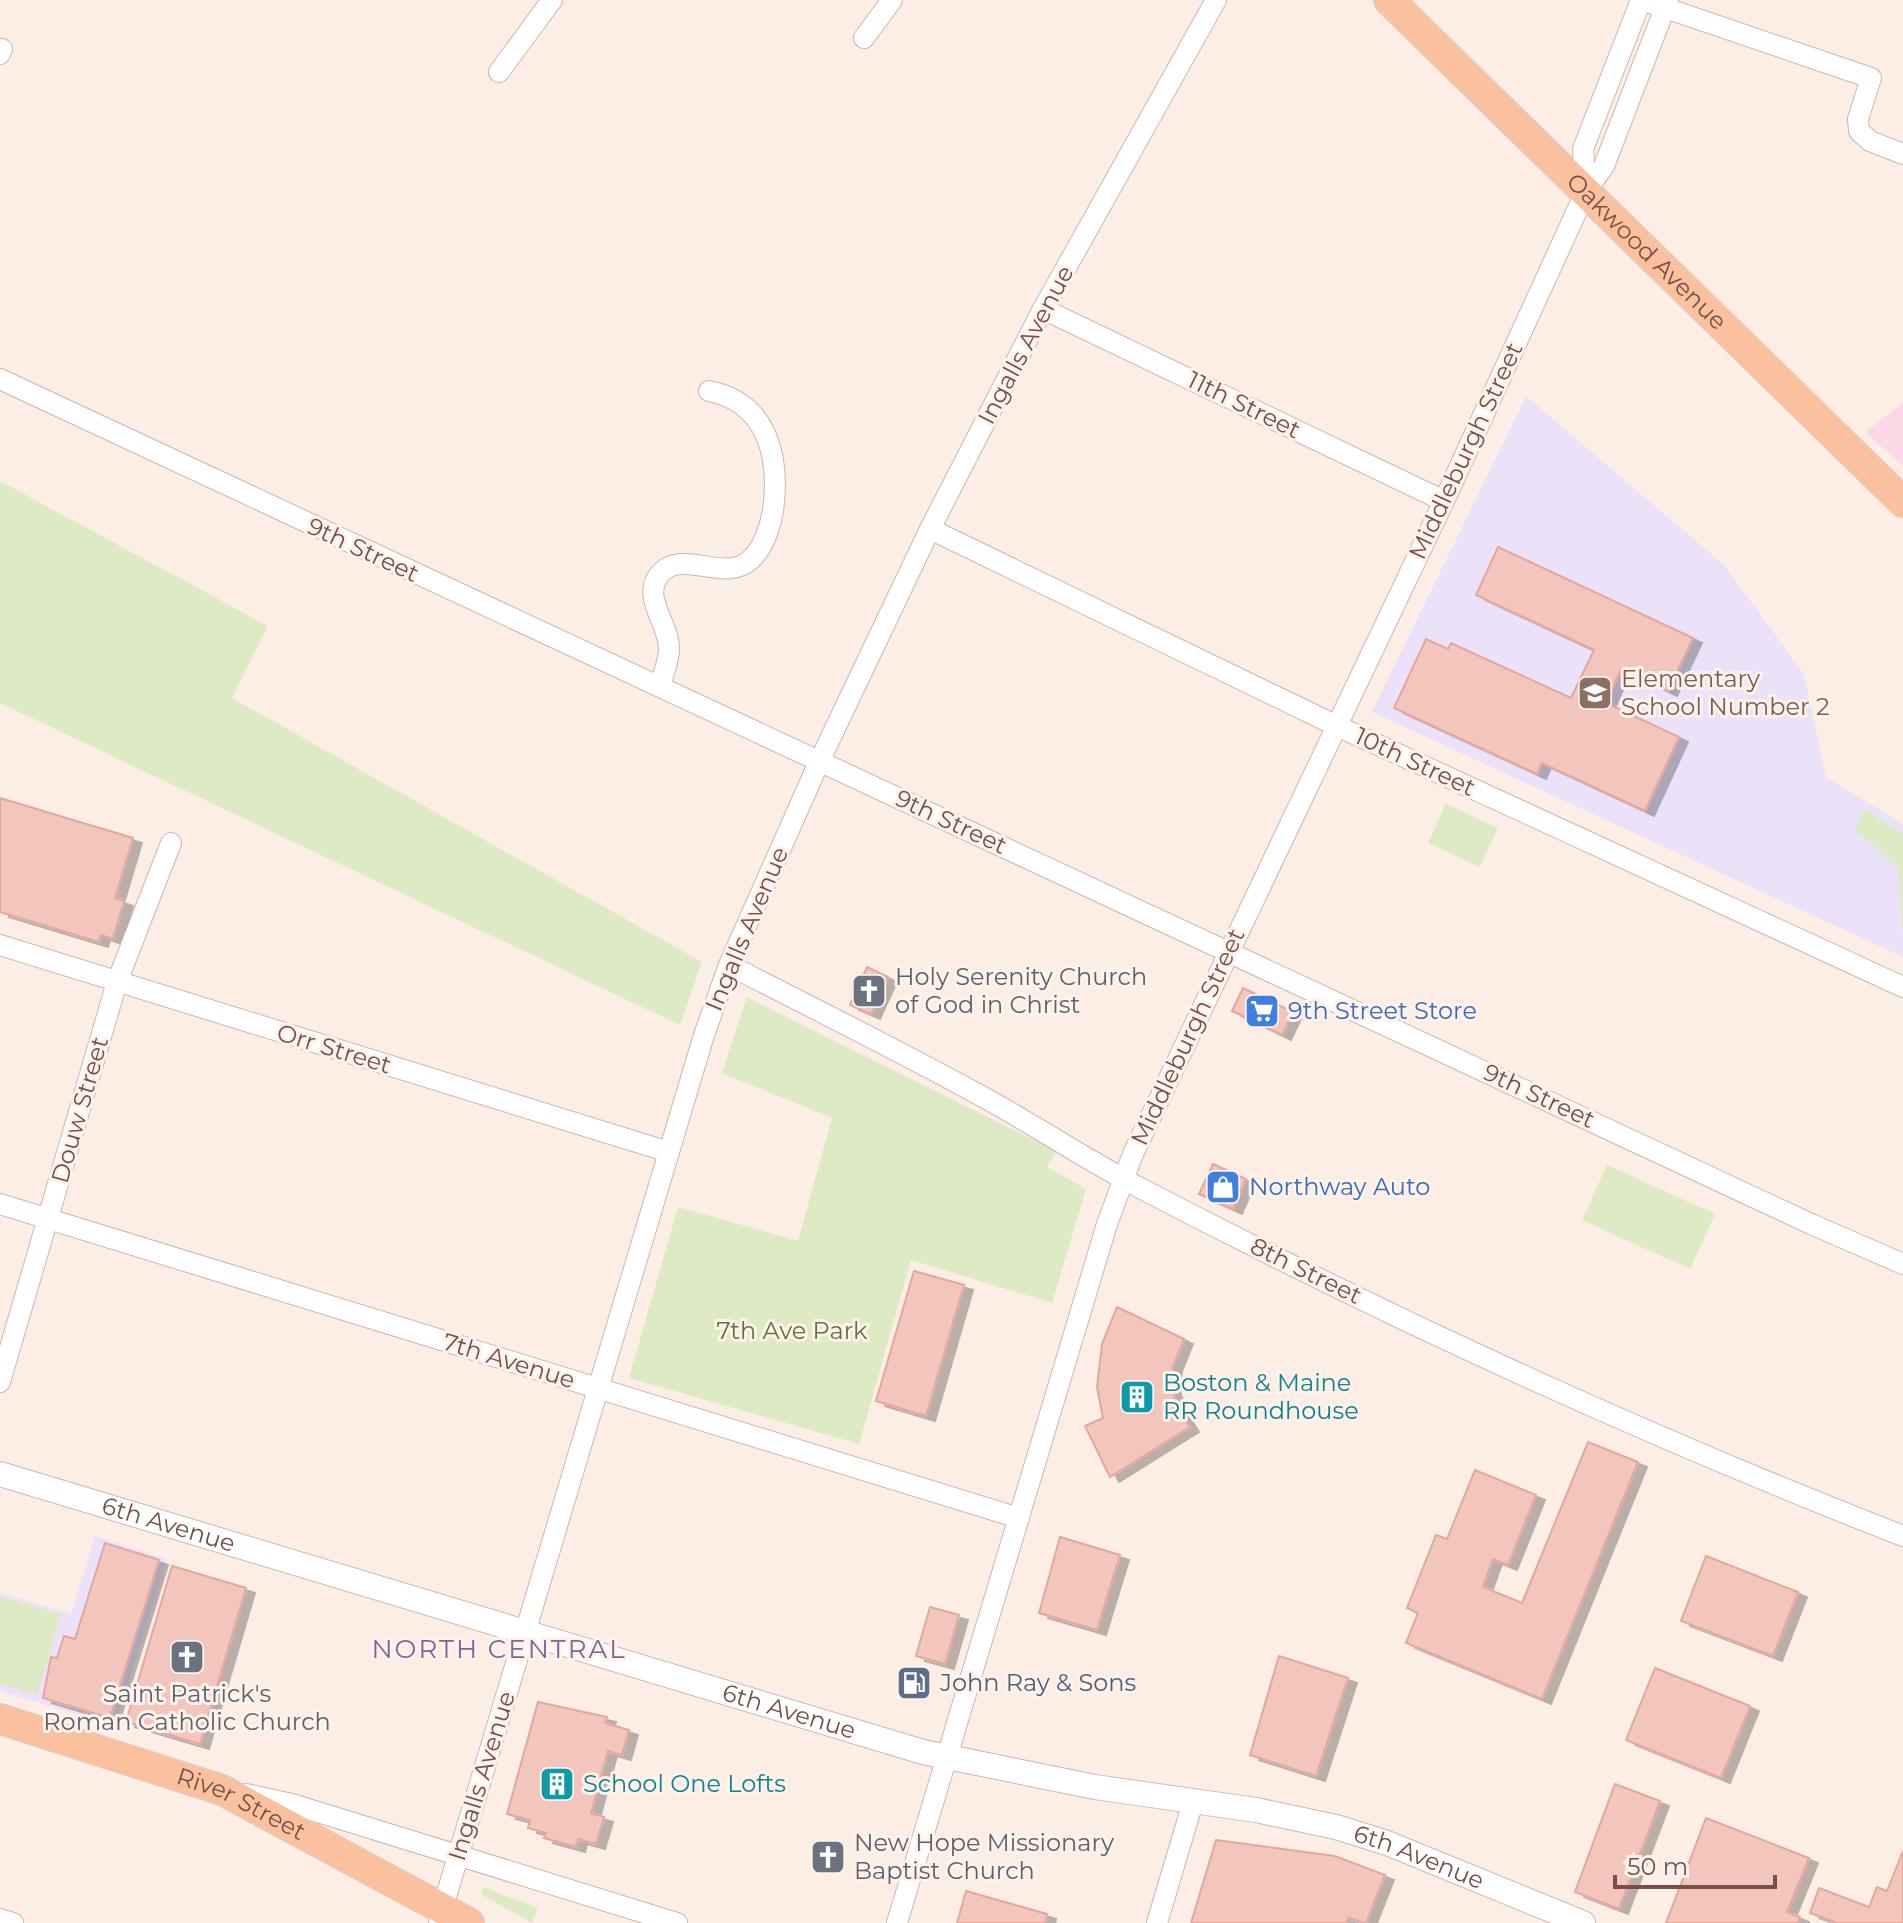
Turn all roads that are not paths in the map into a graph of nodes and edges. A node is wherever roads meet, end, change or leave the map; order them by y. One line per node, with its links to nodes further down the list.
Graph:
1 (552, 0): 8 (street)
2 (892, 0): 7 (street)
3 (1216, 0): 11 (street, Ingalls Avenue)
4 (1389, 0): 10 (main road, Oakwood Avenue)
5 (1641, 0): 6 (street); 10 (street)
6 (1666, 4): 9 (street); 10 (street, Middleburgh Street)
7 (864, 38)
8 (499, 72)
9 (1903, 154)
10 (1586, 191): 14 (street, Middleburgh Street); 15 (main road, Oakwood Avenue)
11 (1043, 309): 14 (street, 11th Street); 16 (street, Ingalls Avenue)
12 (0, 379): 17 (street, 9th Street)
13 (709, 391): 17 (street)
14 (1444, 501): 18 (street, Middleburgh Street)
15 (1903, 502)
16 (930, 529): 18 (street, 10th Street); 19 (street, Ingalls Avenue)
17 (660, 686): 19 (street, 9th Street)
18 (1337, 726): 22 (street, Middleburgh Street); 25 (street, 10th Street)
19 (820, 760): 22 (street, 9th Street); 23 (street, Ingalls Avenue)
20 (171, 843): 24 (street, Douw Street)
21 (0, 945): 24 (street, Orr Street)
22 (1227, 952): 27 (street, Middleburgh Street); 30 (street, 9th Street)
23 (729, 965): 26 (street, Ingalls Avenue); 27 (street, 8th Street)
24 (117, 982): 26 (street, Orr Street); 29 (street, Douw Street)
25 (1903, 987)
26 (669, 1152): 32 (street, Ingalls Avenue)
27 (1124, 1178): 34 (street, Middleburgh Street); 35 (street, 8th Street)
28 (0, 1204): 29 (street, 7th Avenue)
29 (49, 1219): 31 (street, Douw Street); 32 (street, 7th Avenue)
30 (1903, 1264)
31 (0, 1382)
32 (598, 1388): 34 (street, 7th Avenue); 36 (street, Ingalls Avenue)
33 (0, 1474): 36 (street, 6th Avenue)
34 (1019, 1518): 38 (street, Middleburgh Street)
35 (1903, 1536)
36 (525, 1635): 38 (street, 6th Avenue); 41 (street, Ingalls Avenue)
37 (0, 1719): 39 (main road, River Street)
38 (947, 1758): 40 (street, 6th Avenue); 47 (street, Middleburgh Street)
39 (222, 1790): 41 (street); 42 (main road, River Street)
40 (1193, 1802): 48 (street); 49 (street, 6th Avenue)
41 (458, 1856): 42 (street, Ingalls Avenue); 46 (street)
42 (441, 1915): 45 (main road, River Street)
43 (0, 1919): 44 (street)
44 (13, 1923)
45 (469, 1923)
46 (677, 1923)
47 (897, 1923)
48 (1157, 1923)
49 (1583, 1923)

